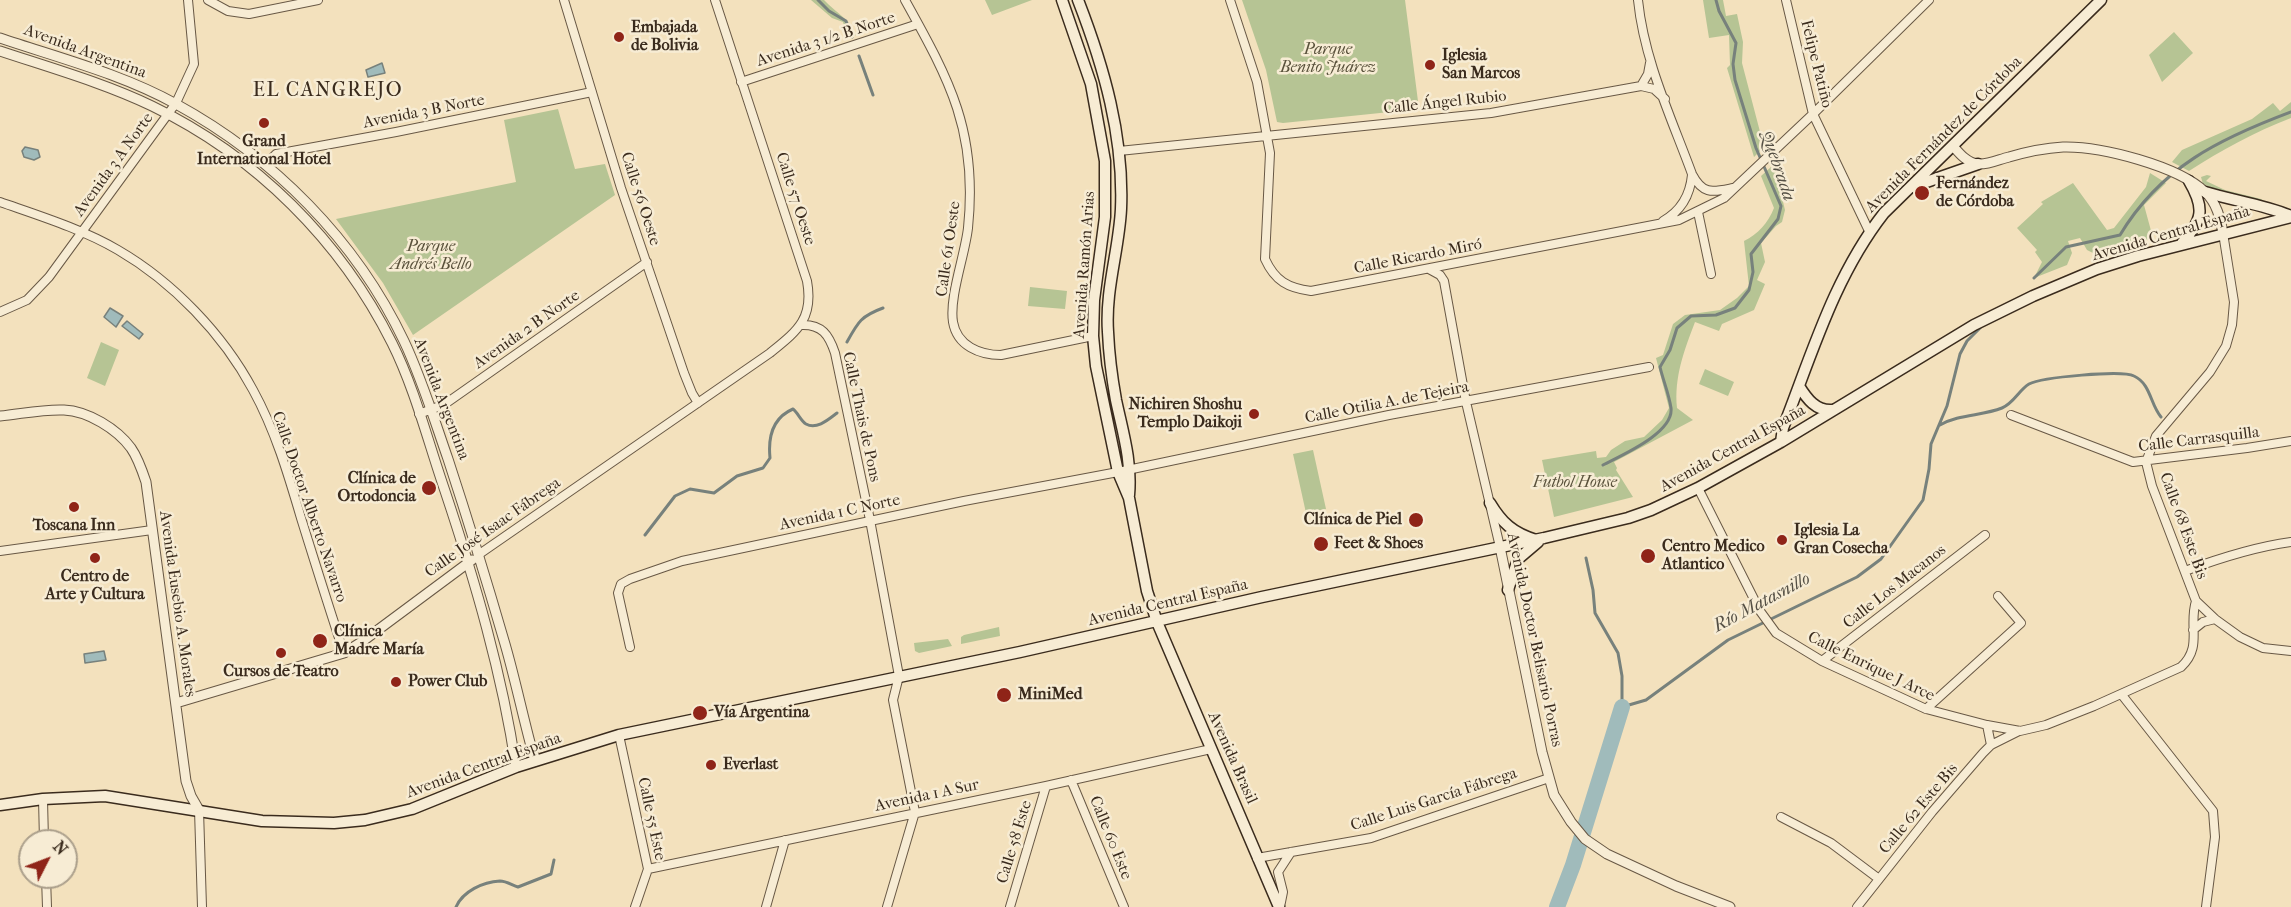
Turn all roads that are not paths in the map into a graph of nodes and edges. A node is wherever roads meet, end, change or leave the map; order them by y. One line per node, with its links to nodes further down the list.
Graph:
1 (208, 0): 2 (street)
2 (318, 0)
3 (564, 0): 21 (street, Calle 56 Oeste)
4 (715, 0): 19 (street, Calle 57 Oeste)
5 (905, 0): 14 (street, Calle 61 Oeste)
6 (1062, 0): 27 (main road, Avenida Ramón Arias)
7 (1078, 0): 30 (main road, Avenida Ramón Arias)
8 (1230, 0): 26 (street, Calle Ricardo Miró)
9 (1638, 0): 18 (street)
10 (1786, 0): 25 (street, Felipe Patiño)
11 (1929, 0): 25 (street, Calle Ricardo Miró)
12 (189, 1): 23 (street, Avenida 3 A Norte)
13 (2094, 2): 29 (main road, Avenida Fernández de Córdoba)
14 (918, 24): 19 (street, Avenida 3 1/2 B Norte); 56 (street, Calle 61 Oeste)
15 (0, 38): 16 (street, Avenida Argentina)
16 (10, 41): 17 (street); 23 (street, Avenida Argentina)
17 (2, 52): 24 (street, Avenida Argentina)
18 (1650, 60): 20 (street); 22 (street)
19 (741, 82): 55 (street, Calle 57 Oeste)
20 (1641, 86): 22 (street); 26 (street, Calle Ángel Rubio)
21 (592, 92): 33 (street, Avenida 3 B Norte); 49 (street, Calle 56 Oeste)
22 (1665, 99): 36 (street)
23 (176, 104): 24 (street, Avenida 3 A Norte); 32 (street, Avenida Argentina)
24 (168, 114): 35 (street, Avenida Argentina); 46 (street, Avenida 3 A Norte)
25 (1813, 114): 38 (street, Calle Ricardo Miró); 45 (street, Felipe Patiño)
26 (1267, 135): 28 (street, Calle Ángel Rubio); 31 (street, Calle Ricardo Miró)
27 (1102, 136): 30 (main road); 56 (main road, Avenida Ramón Arias)
28 (1251, 137): 30 (street, Calle Ángel Rubio); 31 (street)
29 (1953, 146): 34 (street); 39 (main road, Avenida Fernández de Córdoba)
30 (1119, 151): 69 (main road, Avenida Ramón Arias)
31 (1270, 153): 51 (street, Calle Ricardo Miró)
32 (257, 157): 33 (street, Avenida Argentina); 35 (street)
33 (266, 164): 61 (street, Avenida Argentina)
34 (1978, 164): 37 (street); 39 (main road)
35 (249, 167): 63 (street, Avenida Argentina)
36 (1692, 174): 38 (street); 44 (street)
37 (2187, 179): 40 (street); 48 (main road)
38 (1734, 188): 42 (street, Calle Ricardo Miró)
39 (1909, 188): 45 (main road, Avenida Fernández de Córdoba)
40 (2205, 192): 43 (main road); 47 (street)
41 (0, 202): 46 (street, Calle Doctor Alberto Navarro)
42 (1698, 212): 44 (street, Calle Ricardo Miró); 52 (street)
43 (2291, 216): 47 (main road, Avenida Central España)
44 (1659, 222): 50 (street, Calle Ricardo Miró)
45 (1869, 231): 58 (main road, Avenida Fernández de Córdoba)
46 (82, 232): 54 (street, Avenida 3 A Norte); 96 (street, Calle Doctor Alberto Navarro)
47 (2223, 233): 48 (main road, Avenida Central España); 68 (street, Calle 68 Este Bis)
48 (2182, 243): 62 (main road, Avenida Central España)
49 (647, 262): 60 (street, Calle 56 Oeste); 61 (street, Avenida 2 B Norte)
50 (1457, 263): 51 (street, Calle Ricardo Miró); 53 (street)
51 (1428, 269): 53 (street)
52 (1711, 274)
53 (1444, 281): 59 (street, Avenida Doctor Belisario Porras)
54 (0, 312)
55 (801, 325): 60 (street, Calle José Isaac Fábrega); 76 (street, Calle Thais de Pons)
56 (1093, 336): 70 (main road, Avenida Ramón Arias)
57 (1649, 367): 59 (street, Calle Otilia A. de Tejeira)
58 (1799, 386): 62 (main road); 67 (main road, Avenida Fernández de Córdoba)
59 (1466, 402): 69 (street, Calle Otilia A. de Tejeira); 75 (street, Avenida Doctor Belisario Porras)
60 (698, 403): 83 (street, Calle José Isaac Fábrega)
61 (431, 410): 63 (street, Avenida 2 B Norte); 72 (street, Avenida Argentina)
62 (1832, 410): 67 (main road, Avenida Central España)
63 (419, 414): 74 (street, Avenida Argentina)
64 (2011, 415): 68 (street, Calle Carrasquilla)
65 (0, 416): 77 (street, Avenida Eusebio A. Morales)
66 (2291, 441): 68 (street, Calle Carrasquilla)
67 (1781, 442): 71 (main road, Avenida Central España)
68 (2146, 462): 85 (street, Calle 68 Este Bis)
69 (1131, 470): 70 (street, Avenida 1 C Norte); 73 (main road, Avenida Ramón Arias)
70 (1118, 472): 73 (main road, Avenida Ramón Arias); 76 (street, Avenida 1 C Norte)
71 (1698, 488): 79 (main road, Avenida Central España); 97 (street, Calle Enrique J Arce)
72 (461, 498): 74 (street); 83 (street, Avenida Argentina)
73 (1129, 498): 92 (main road, Avenida Ramón Arias)
74 (448, 502): 84 (street, Avenida Argentina)
75 (1490, 503): 79 (main road); 81 (street, Avenida Doctor Belisario Porras)
76 (870, 520): 94 (street, Avenida 1 C Norte); 98 (street, Calle Thais de Pons)
77 (152, 530): 82 (street); 100 (street, Avenida Eusebio A. Morales)
78 (1985, 535): 97 (street, Calle Los Macanos)
79 (1540, 539): 81 (main road, Avenida Central España); 88 (main road)
80 (2291, 542): 85 (street)
81 (1500, 548): 88 (street, Avenida Doctor Belisario Porras); 92 (main road, Avenida Central España)
82 (0, 550)
83 (478, 555): 84 (street, Calle José Isaac Fábrega); 86 (street, Avenida Argentina)
84 (468, 562): 87 (street, Avenida Argentina); 96 (street, Calle José Isaac Fábrega)
85 (2186, 571): 90 (street, Calle 68 Este Bis)
86 (485, 576): 87 (street); 104 (street, Avenida Argentina)
87 (474, 581): 105 (street, Avenida Argentina)
88 (1508, 590): 111 (street, Avenida Doctor Belisario Porras)
89 (1998, 596): 101 (street)
90 (2196, 602): 91 (street, Calle 68 Este Bis); 93 (street, Calle Enrique J Arce)
91 (2215, 619): 93 (street); 95 (street, Calle 68 Este Bis)
92 (1157, 622): 98 (main road, Avenida Central España); 108 (main road, Avenida Brasil)
93 (2193, 630): 99 (street, Calle Enrique J Arce)
94 (630, 647)
95 (2291, 651)
96 (344, 653): 100 (street, Calle José Isaac Fábrega)
97 (1822, 661): 101 (street, Calle Enrique J Arce)
98 (899, 676): 106 (main road, Avenida Central España); 117 (street)
99 (2122, 695): 103 (street, Calle Enrique J Arce); 136 (street)
100 (176, 703): 116 (street, Avenida Eusebio A. Morales)
101 (1926, 710): 102 (street, Calle Enrique J Arce)
102 (1987, 725): 103 (street, Calle Enrique J Arce); 107 (street)
103 (2020, 731): 107 (street)
104 (526, 732): 105 (street); 109 (street, Avenida Argentina)
105 (511, 733): 110 (street, Avenida Argentina)
106 (619, 735): 109 (main road, Avenida Central España); 123 (street, Calle 55 Este)
107 (1991, 745): 124 (street, Calle 62 Este Bis)
108 (1211, 748): 112 (street, Avenida 1 A Sur); 122 (main road, Avenida Brasil)
109 (535, 761): 110 (main road, Avenida Central España)
110 (516, 767): 116 (main road, Avenida Central España)
111 (1549, 777): 121 (street, Calle Luis García Fábrega); 134 (street, Avenida Doctor Belisario Porras)
112 (1071, 780): 113 (street, Avenida 1 A Sur); 132 (street, Calle 60 Este)
113 (1046, 786): 117 (street, Avenida 1 A Sur); 131 (street, Calle 58 Este)
114 (43, 799): 115 (main road, Avenida Central España); 116 (main road, Avenida Central España); 119 (street)
115 (0, 805)
116 (199, 810): 127 (street, Avenida Eusebio A. Morales)
117 (915, 812): 120 (street, Avenida 1 A Sur); 130 (street)
118 (1781, 817): 124 (street)
119 (44, 829)
120 (785, 840): 123 (street, Avenida 1 A Sur); 129 (street)
121 (1291, 852): 122 (street, Calle Luis García Fábrega); 133 (street)
122 (1257, 858): 133 (main road, Avenida Brasil)
123 (648, 869): 128 (street, Calle 55 Este)
124 (1878, 879): 135 (street, Calle 62 Este Bis)
125 (46, 889): 126 (street)
126 (47, 907)
127 (202, 907)
128 (635, 907)
129 (766, 907)
130 (887, 907)
131 (1010, 907)
132 (1124, 907)
133 (1279, 907)
134 (1730, 907)
135 (1857, 907)
136 (2206, 907)

